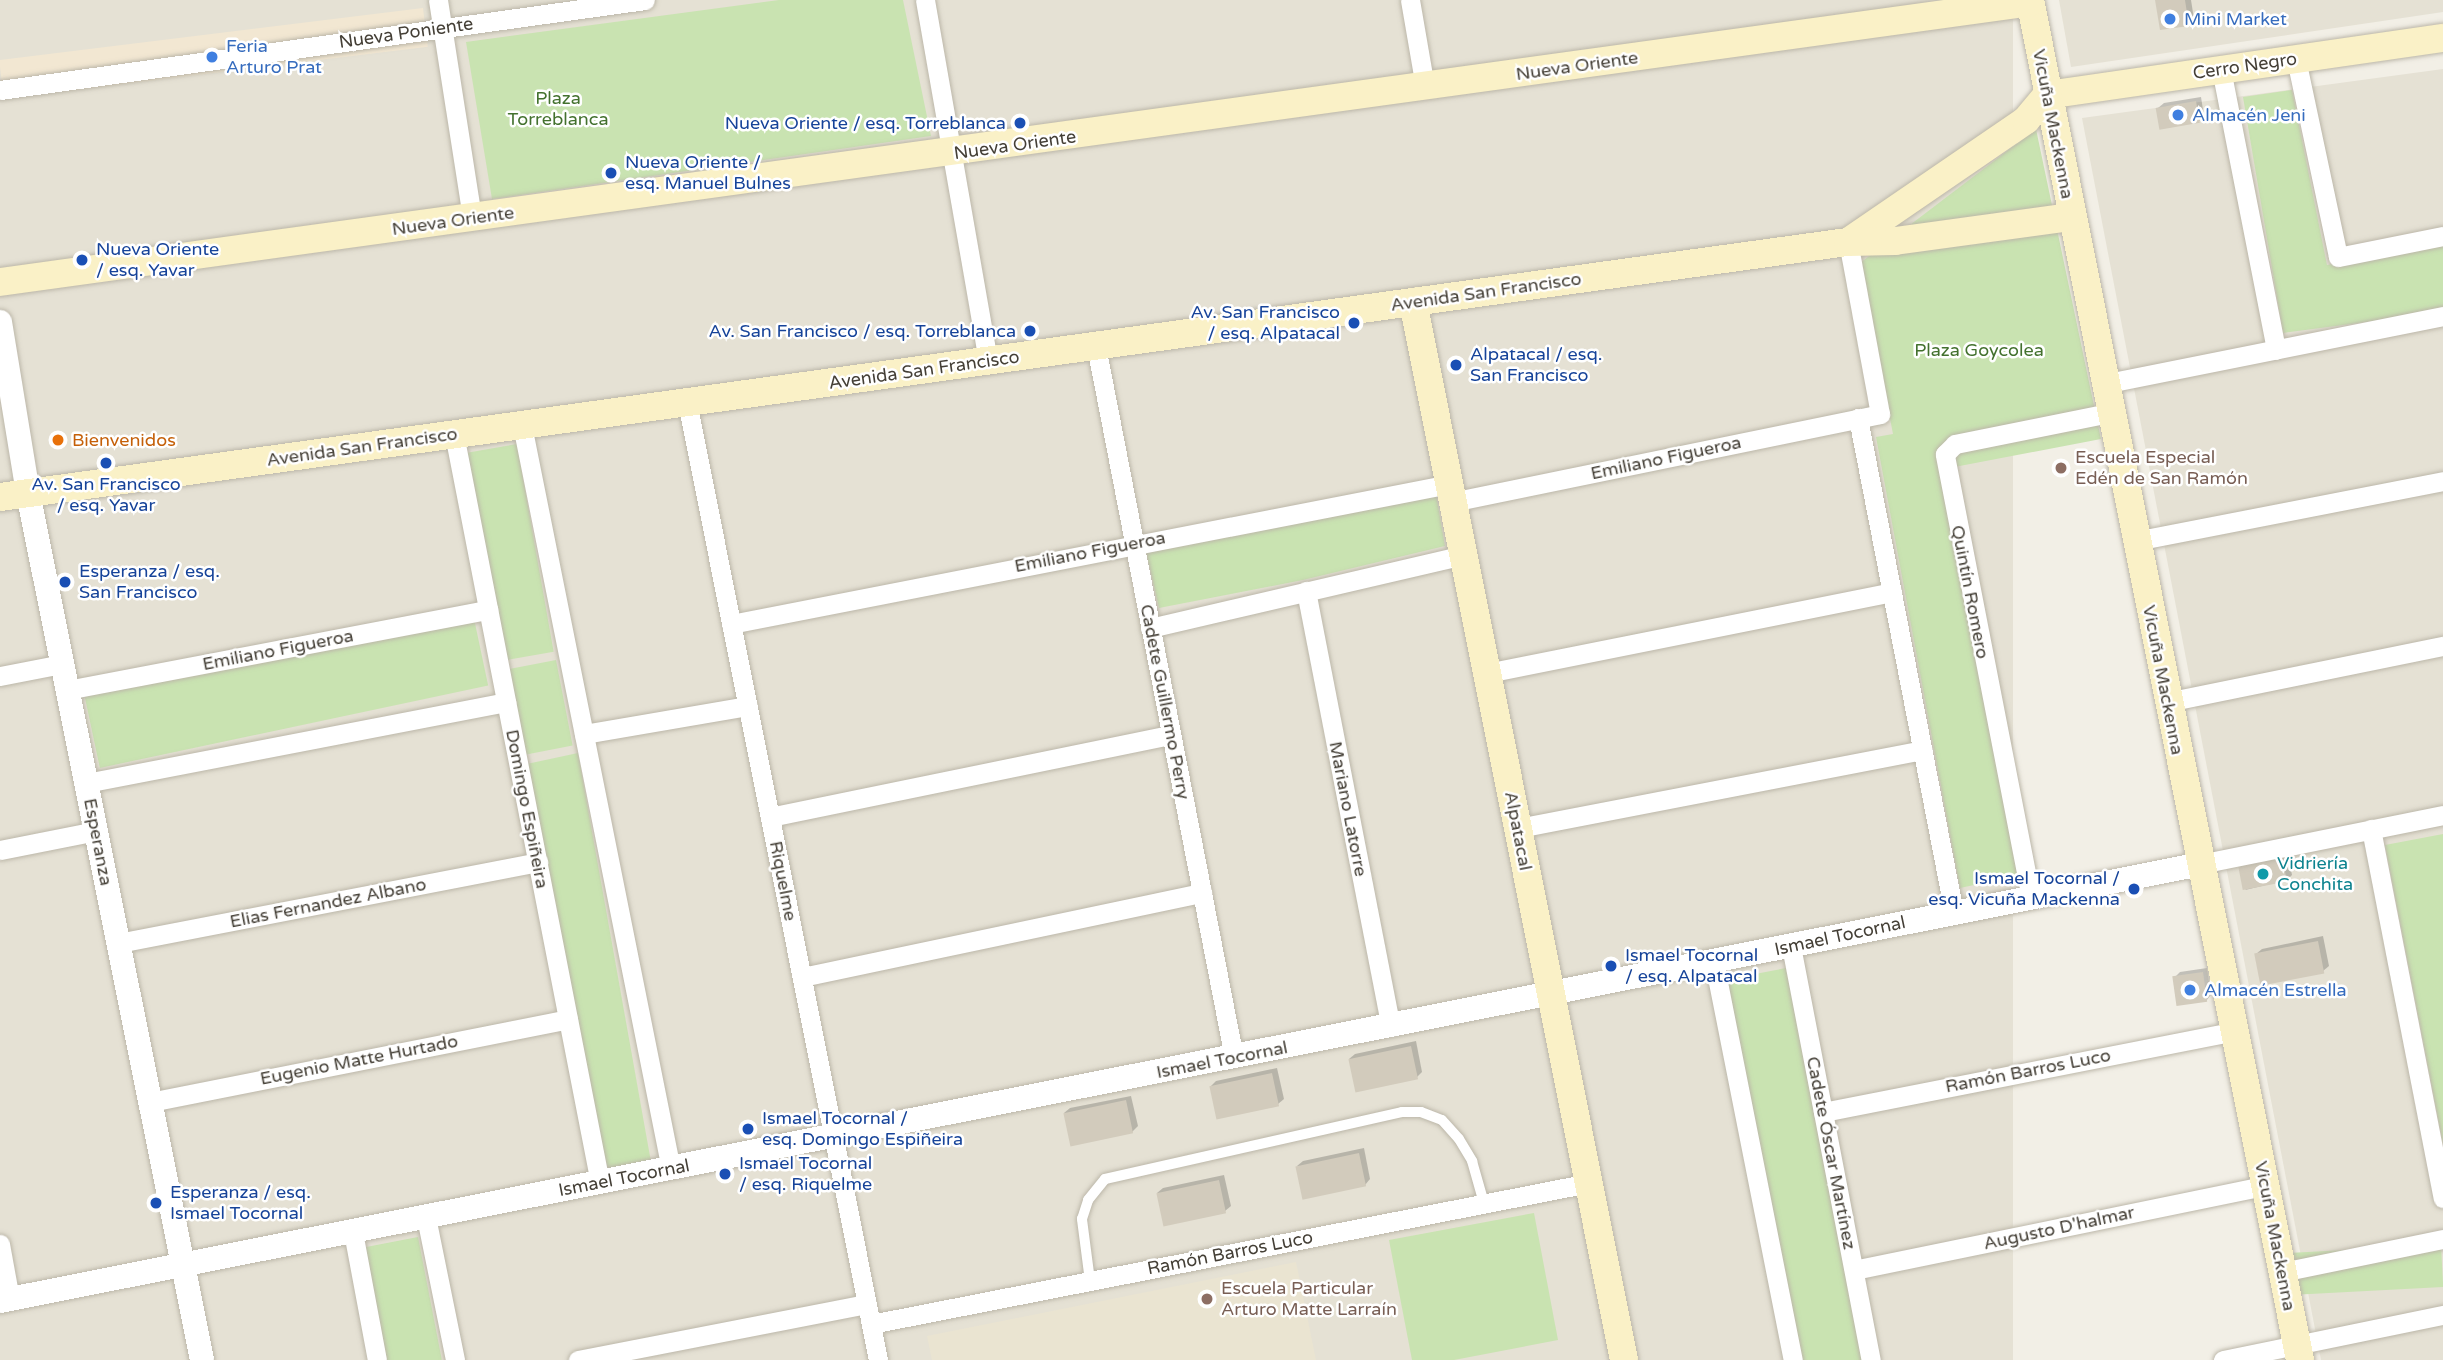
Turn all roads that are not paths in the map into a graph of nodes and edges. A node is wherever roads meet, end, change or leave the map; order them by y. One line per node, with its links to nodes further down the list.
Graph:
1 (439, 0): 6 (street)
2 (645, 0): 6 (street, Nueva Poniente)
3 (925, 0): 13 (street)
4 (1410, 0): 10 (street)
5 (2030, 1): 10 (main road, Nueva Oriente); 12 (main road, Vicuña Mackenna)
6 (443, 28): 11 (street, Nueva Poniente); 15 (street)
7 (2443, 38): 8 (main road, Cerro Negro)
8 (2296, 59): 9 (main road, Cerro Negro); 16 (street)
9 (2221, 69): 12 (main road, Cerro Negro); 23 (street)
10 (1425, 87): 13 (main road, Nueva Oriente)
11 (0, 90)
12 (2047, 95): 14 (main road, Vicuña Mackenna); 17 (main road, Avenida San Francisco)
13 (952, 154): 15 (main road, Nueva Oriente); 24 (street)
14 (2071, 217): 17 (main road, Avenida San Francisco); 25 (main road, Vicuña Mackenna)
15 (472, 218): 18 (main road, Nueva Oriente)
16 (2443, 236)
17 (1848, 242): 19 (main road, Avenida San Francisco); 28 (street, Emiliano Figueroa)
18 (0, 282)
19 (1413, 302): 22 (main road, Avenida San Francisco); 33 (main road, Alpatacal)
20 (2443, 316): 23 (street)
21 (0, 322): 32 (street, Esperanza)
22 (1096, 346): 24 (main road, Avenida San Francisco); 36 (street, Cadete Guillermo Perry)
23 (2276, 350): 25 (street)
24 (988, 361): 26 (main road, Avenida San Francisco)
25 (2103, 384): 27 (main road, Vicuña Mackenna)
26 (687, 402): 29 (main road, Avenida San Francisco); 41 (street, Riquelme)
27 (2109, 413): 35 (main road, Vicuña Mackenna); 64 (street, Quintín Romero)
28 (1858, 418): 33 (street, Emiliano Figueroa); 39 (street)
29 (522, 425): 30 (main road, Avenida San Francisco); 51 (street)
30 (454, 434): 32 (main road, Avenida San Francisco); 40 (street, Domingo Espiñeira)
31 (2443, 481): 35 (street)
32 (28, 493): 34 (main road, Avenida San Francisco); 44 (street, Esperanza)
33 (1450, 493): 36 (street, Emiliano Figueroa); 37 (main road, Alpatacal)
34 (0, 497)
35 (2135, 541): 49 (main road, Vicuña Mackenna)
36 (1134, 543): 41 (street, Emiliano Figueroa); 42 (street, Cadete Guillermo Perry)
37 (1463, 555): 38 (street); 45 (main road, Alpatacal)
38 (1306, 592): 42 (street); 72 (street, Mariano Latorre)
39 (1892, 592): 45 (street); 53 (street)
40 (488, 610): 47 (street, Emiliano Figueroa); 48 (street, Domingo Espiñeira)
41 (732, 624): 50 (street, Riquelme)
42 (1150, 628): 52 (street, Cadete Guillermo Perry)
43 (2443, 646): 49 (street)
44 (62, 664): 46 (street); 47 (street, Esperanza)
45 (1487, 673): 57 (main road, Alpatacal)
46 (0, 676)
47 (67, 690): 54 (street, Esperanza)
48 (506, 702): 54 (street); 61 (street, Domingo Espiñeira)
49 (2167, 702): 62 (main road, Vicuña Mackenna)
50 (748, 706): 51 (street); 56 (street, Riquelme)
51 (584, 734): 78 (street)
52 (1171, 735): 56 (street); 63 (street, Cadete Guillermo Perry)
53 (1923, 750): 57 (street); 65 (street)
54 (86, 783): 59 (street, Esperanza)
55 (2443, 815): 58 (street, Ismael Tocornal)
56 (770, 817): 69 (street, Riquelme)
57 (1518, 828): 70 (main road, Alpatacal)
58 (2371, 829): 62 (street, Ismael Tocornal); 82 (street)
59 (96, 831): 60 (street); 66 (street, Esperanza)
60 (0, 850)
61 (538, 862): 66 (street, Elias Fernandez Albano); 71 (street, Domingo Espiñeira)
62 (2200, 864): 64 (street, Ismael Tocornal); 73 (main road, Vicuña Mackenna)
63 (1202, 893): 69 (street); 74 (street, Cadete Guillermo Perry)
64 (2031, 898): 65 (street, Ismael Tocornal)
65 (1954, 913): 67 (street, Ismael Tocornal)
66 (118, 943): 75 (street, Esperanza)
67 (1791, 946): 68 (street, Ismael Tocornal); 76 (street, Cadete Óscar Martínez)
68 (1714, 962): 70 (street, Ismael Tocornal); 103 (street)
69 (802, 977): 77 (street, Riquelme)
70 (1552, 995): 72 (street, Ismael Tocornal); 80 (main road, Alpatacal)
71 (568, 1019): 75 (street, Eugenio Matte Hurtado); 79 (street, Domingo Espiñeira)
72 (1391, 1027): 74 (street, Ismael Tocornal)
73 (2234, 1031): 76 (street, Ramón Barros Luco); 81 (main road, Vicuña Mackenna)
74 (1234, 1058): 77 (street, Ismael Tocornal)
75 (150, 1102): 88 (street, Esperanza)
76 (1823, 1112): 89 (street, Cadete Óscar Martínez)
77 (834, 1137): 78 (street, Ismael Tocornal); 93 (street, Riquelme)
78 (671, 1169): 79 (street, Ismael Tocornal)
79 (600, 1183): 84 (street, Ismael Tocornal)
80 (1589, 1183): 83 (street, Ramón Barros Luco); 102 (main road, Alpatacal)
81 (2265, 1186): 89 (street, Augusto D'halmar); 90 (main road, Vicuña Mackenna)
82 (2443, 1198)
83 (1484, 1203): 91 (street, Ramón Barros Luco); 91 (lane)
84 (426, 1217): 85 (street, Ismael Tocornal); 99 (street)
85 (353, 1232): 88 (street, Ismael Tocornal); 98 (street)
86 (2443, 1239): 90 (street)
87 (0, 1244): 92 (street)
88 (183, 1265): 92 (street, Ismael Tocornal); 97 (street, Esperanza)
89 (1854, 1270): 104 (street, Cadete Óscar Martínez)
90 (2282, 1272): 96 (main road, Vicuña Mackenna)
91 (1090, 1281): 95 (street, Ramón Barros Luco)
92 (5, 1300)
93 (867, 1304): 95 (street, Riquelme); 100 (street)
94 (2443, 1315): 96 (street)
95 (871, 1324): 101 (street, Riquelme)
96 (2299, 1352): 105 (street)
97 (202, 1360)
98 (377, 1360)
99 (455, 1360)
100 (579, 1360)
101 (878, 1360)
102 (1624, 1360)
103 (1793, 1360)
104 (1871, 1360)
105 (2222, 1360)

